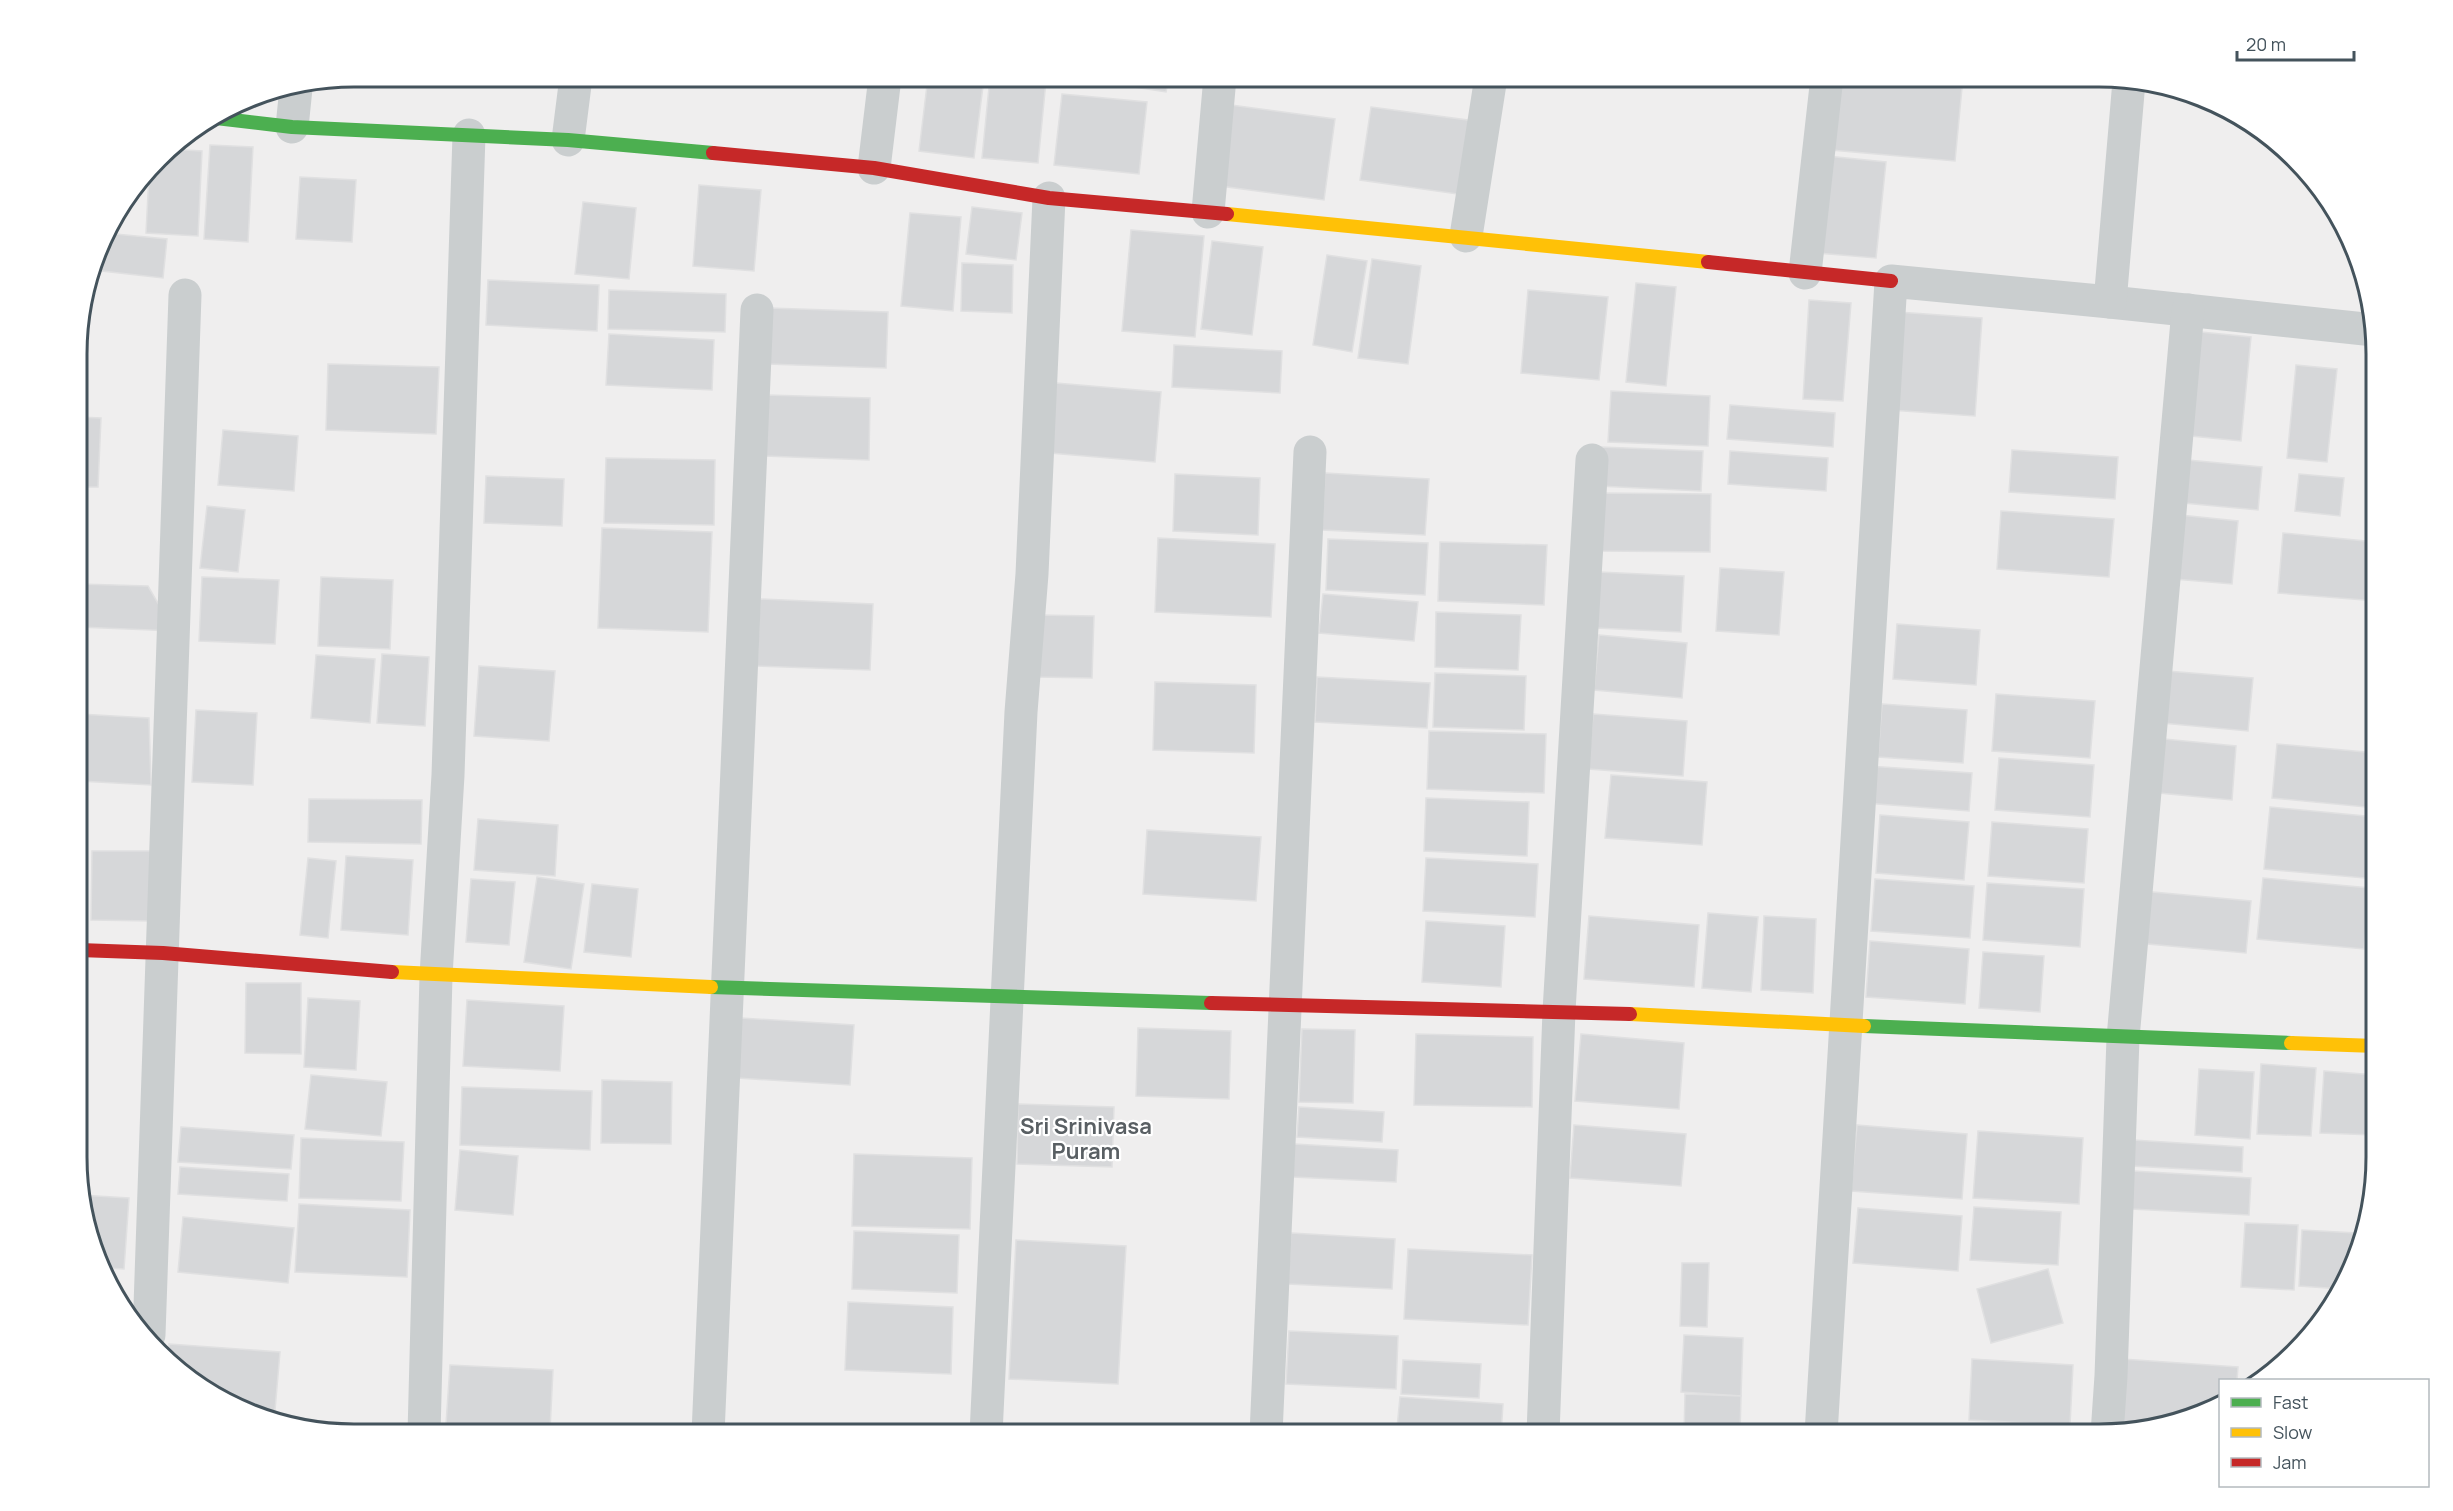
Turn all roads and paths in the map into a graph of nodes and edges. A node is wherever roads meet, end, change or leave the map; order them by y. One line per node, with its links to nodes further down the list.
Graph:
1 (575, 87): 11 (street)
2 (884, 87): 12 (street)
3 (1219, 87): 14 (street)
4 (1489, 87): 15 (street)
5 (1826, 87): 16 (street)
6 (2128, 89): 19 (street)
7 (295, 94): 9 (street)
8 (228, 119): 9 (street)
9 (292, 127): 10 (street)
10 (469, 135): 11 (street); 27 (street)
11 (568, 140): 12 (street)
12 (874, 168): 13 (street)
13 (1049, 198): 14 (street); 29 (street)
14 (1208, 212): 15 (street)
15 (1466, 236): 16 (street)
16 (1805, 273): 17 (street)
17 (1891, 281): 19 (street); 32 (street)
18 (184, 295): 26 (street)
19 (2110, 302): 21 (street)
20 (757, 310): 28 (street)
21 (2188, 310): 22 (street); 33 (street)
22 (2365, 329)
23 (1311, 452): 30 (street)
24 (1592, 460): 31 (street)
25 (87, 950): 26 (street)
26 (163, 953): 27 (street); 35 (street)
27 (436, 975): 28 (street); 36 (street)
28 (726, 987): 29 (street); 37 (street)
29 (1007, 998): 30 (street); 38 (street)
30 (1284, 1006): 31 (street); 39 (street)
31 (1559, 1011): 32 (street); 40 (street)
32 (1844, 1025): 33 (street); 41 (street)
33 (2123, 1038): 34 (street); 42 (street)
34 (2366, 1046)
35 (149, 1328)
36 (423, 1424)
37 (708, 1424)
38 (986, 1424)
39 (1266, 1424)
40 (1544, 1424)
41 (1822, 1424)
42 (2107, 1424)

